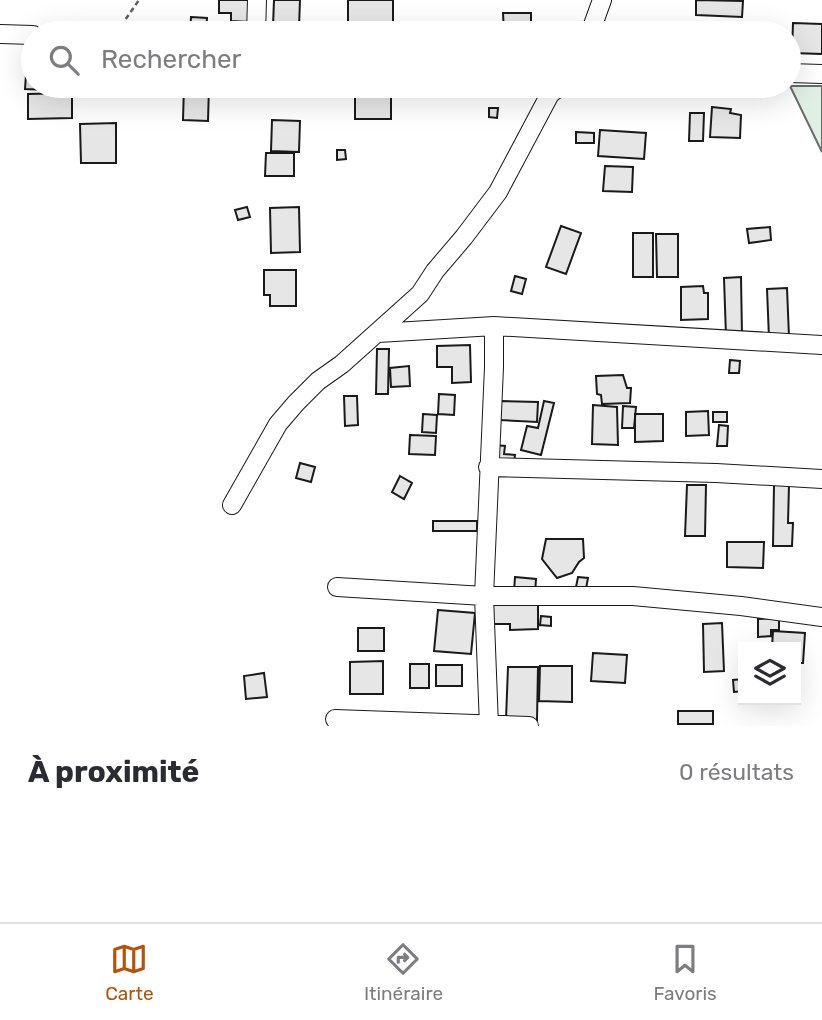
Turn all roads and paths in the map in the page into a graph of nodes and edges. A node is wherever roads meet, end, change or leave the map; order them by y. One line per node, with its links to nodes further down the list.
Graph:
1 (139, 0): 4 (path)
2 (257, 0): 5 (street)
3 (602, 0): 6 (street)
4 (124, 21)
5 (256, 21)
6 (594, 21)
7 (0, 33): 8 (street)
8 (21, 34)
9 (801, 73): 10 (street)
10 (822, 74)
11 (548, 98): 13 (street)
12 (494, 326): 13 (street); 14 (street); 15 (street)
13 (378, 333): 17 (street)
14 (822, 345)
15 (488, 467): 16 (street); 19 (street)
16 (822, 479)
17 (232, 505)
18 (337, 587): 19 (street)
19 (484, 596): 20 (street); 22 (street)
20 (822, 617)
21 (335, 719): 22 (street)
22 (489, 725): 23 (street)
23 (529, 726)

